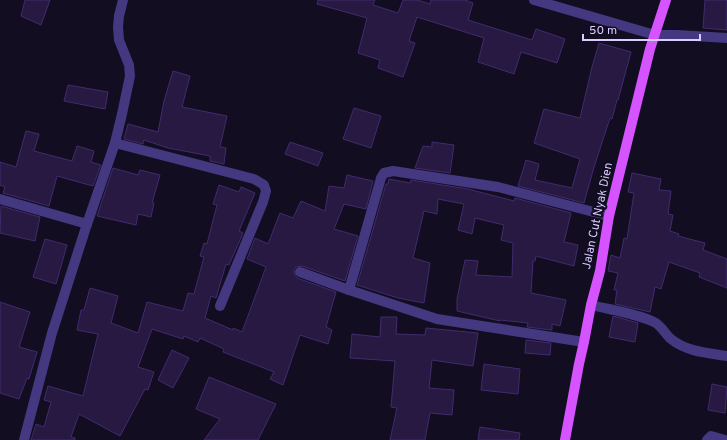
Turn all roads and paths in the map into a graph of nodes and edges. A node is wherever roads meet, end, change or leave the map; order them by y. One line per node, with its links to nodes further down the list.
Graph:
1 (123, 0): 6 (street)
2 (534, 0): 4 (street)
3 (666, 0): 4 (main road, Jalan Cut Nyak Dien)
4 (655, 35): 5 (street); 8 (main road, Jalan Cut Nyak Dien)
5 (727, 38)
6 (115, 143): 9 (street); 13 (street)
7 (0, 199): 9 (street)
8 (609, 216): 11 (street); 12 (main road, Jalan Cut Nyak Dien)
9 (87, 224): 16 (street)
10 (300, 272): 11 (street)
11 (349, 290): 14 (street)
12 (591, 305): 14 (main road, Jalan Cut Nyak Dien); 15 (street)
13 (220, 306)
14 (584, 342): 17 (main road, Jalan Cut Nyak Dien)
15 (727, 356)
16 (24, 440)
17 (565, 440)
18 (707, 440): 19 (street)
19 (725, 440)

